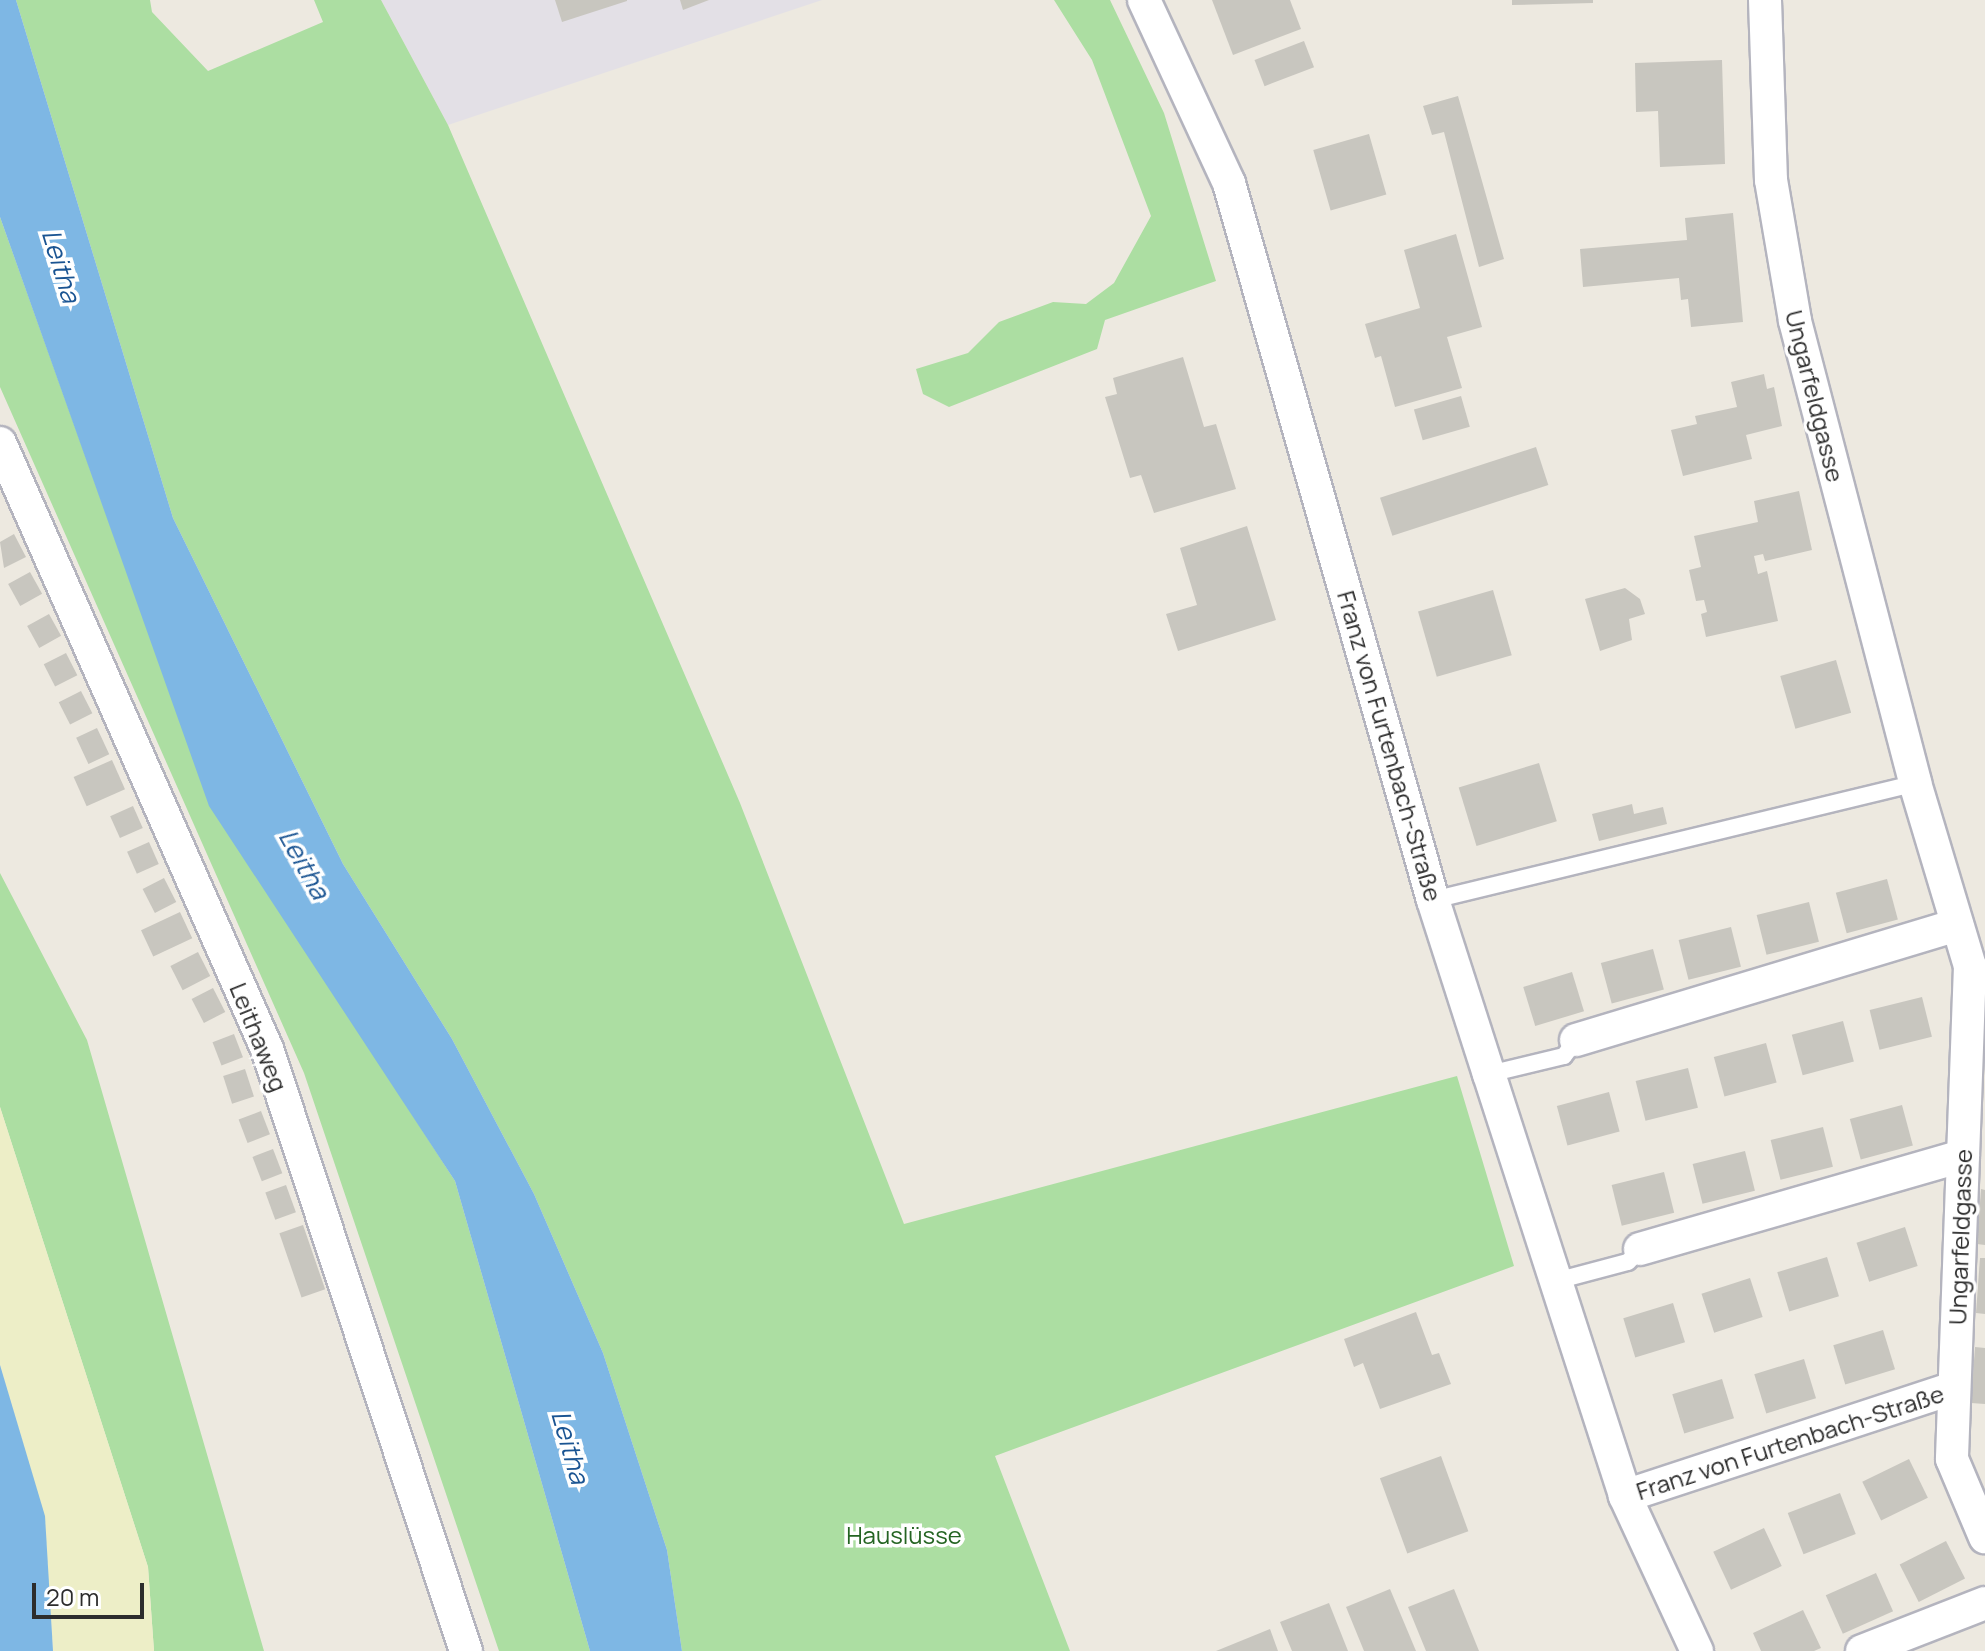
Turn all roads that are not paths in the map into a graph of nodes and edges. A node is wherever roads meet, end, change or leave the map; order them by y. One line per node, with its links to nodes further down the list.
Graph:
1 (1144, 0): 5 (street, Franz von Furtenbach-Straße)
2 (1765, 0): 4 (street, Ungarfeldgasse)
3 (0, 443): 16 (street, Leithaweg)
4 (1915, 783): 5 (lane); 6 (street, Ungarfeldgasse)
5 (1433, 900): 8 (street, Franz von Furtenbach-Straße)
6 (1957, 925): 7 (street); 9 (street, Ungarfeldgasse)
7 (1576, 1040): 8 (lane)
8 (1489, 1074): 11 (street, Franz von Furtenbach-Straße)
9 (1963, 1156): 10 (street); 12 (street, Ungarfeldgasse)
10 (1640, 1249): 11 (lane)
11 (1556, 1281): 13 (street, Franz von Furtenbach-Straße)
12 (1954, 1388): 13 (street, Franz von Furtenbach-Straße); 14 (street, Ungarfeldgasse)
13 (1625, 1496): 17 (street, Franz von Furtenbach-Straße)
14 (1985, 1537)
15 (1985, 1603): 18 (street)
16 (466, 1651)
17 (1697, 1651)
18 (1862, 1651)

